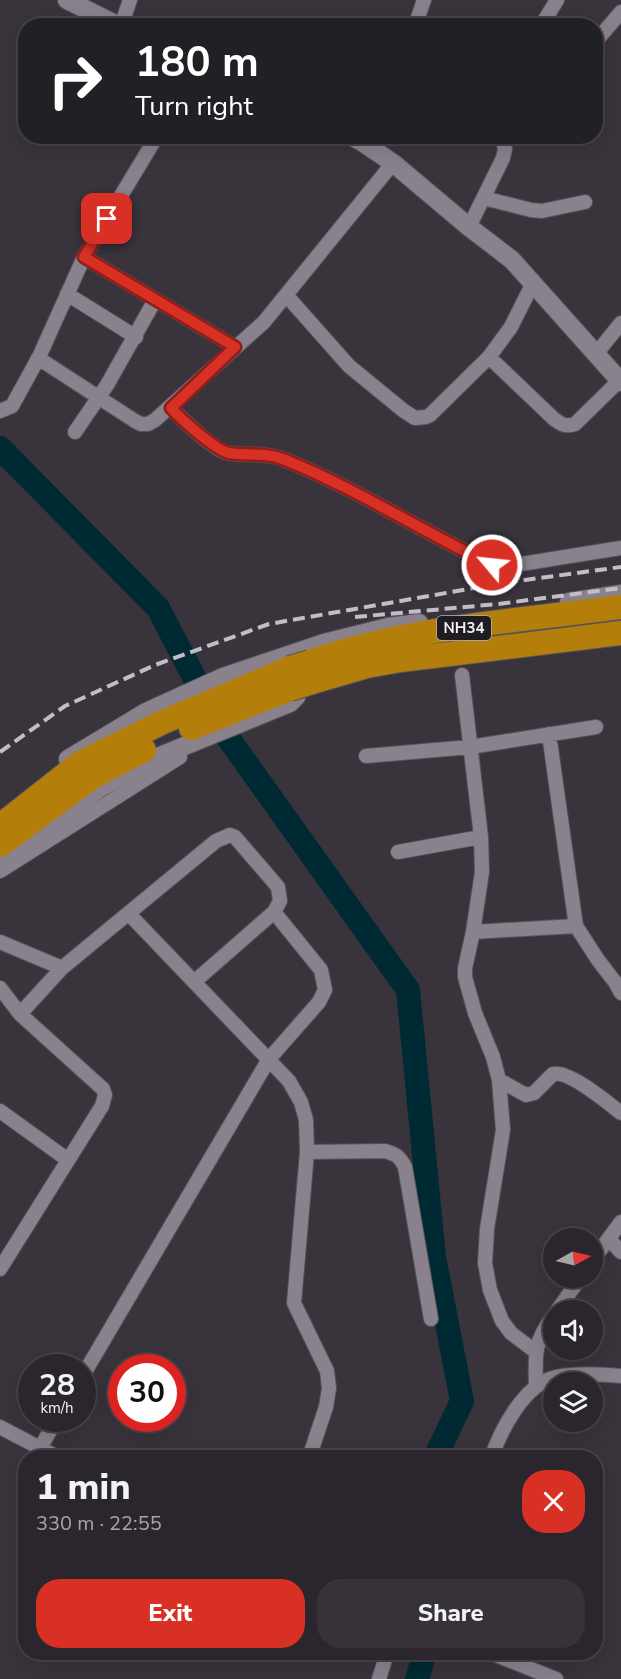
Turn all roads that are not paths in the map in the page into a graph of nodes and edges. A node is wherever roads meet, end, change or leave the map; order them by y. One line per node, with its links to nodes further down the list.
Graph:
1 (68, 0): 6 (street)
2 (130, 0): 7 (street)
3 (424, 0): 8 (street)
4 (557, 0): 9 (street)
5 (621, 12): 10 (street)
6 (104, 18)
7 (123, 18)
8 (418, 18)
9 (546, 18)
10 (603, 33)
11 (152, 144): 18 (street)
12 (367, 144): 14 (street)
13 (504, 144): 15 (street)
14 (393, 163): 17 (street); 21 (street)
15 (484, 198): 16 (street); 17 (street)
16 (585, 202)
17 (469, 227): 19 (street)
18 (84, 257): 20 (street); 22 (street)
19 (533, 283): 26 (street); 27 (street)
20 (67, 294): 24 (street); 28 (street)
21 (287, 296): 25 (street); 27 (street)
22 (155, 300): 24 (street); 25 (street)
23 (621, 322): 26 (street)
24 (136, 337): 30 (street)
25 (235, 347): 31 (street)
26 (596, 354): 29 (street)
27 (489, 357): 29 (street)
28 (38, 358): 30 (street); 32 (street)
29 (620, 381)
30 (98, 398): 31 (street); 33 (street)
31 (171, 408): 34 (street)
32 (0, 411)
33 (75, 432)
34 (621, 548)
35 (621, 594): 38 (street)
36 (621, 607): 38 (highway, NH34)
37 (621, 633): 38 (highway, NH34)
38 (300, 670): 40 (highway, NH34); 40 (street); 40 (street)
39 (462, 675): 44 (street)
40 (240, 698): 43 (highway, NH34); 46 (street)
41 (596, 727): 42 (street)
42 (549, 734): 44 (street); 55 (street)
43 (172, 741): 47 (highway, NH34); 49 (highway, NH34); 51 (street); 52 (street)
44 (470, 747): 45 (street); 48 (street)
45 (366, 756)
46 (0, 812)
47 (0, 826)
48 (481, 837): 50 (street); 56 (street)
49 (0, 844)
50 (398, 852)
51 (0, 860)
52 (0, 871)
53 (274, 912): 54 (street); 59 (street); 64 (street)
54 (129, 914): 58 (street); 59 (street)
55 (576, 926): 56 (street); 61 (street)
56 (473, 932): 65 (street)
57 (0, 942): 58 (street)
58 (62, 968): 63 (street)
59 (194, 982): 64 (street)
60 (0, 988): 62 (street)
61 (621, 993)
62 (5, 1005): 63 (street)
63 (20, 1014): 69 (street)
64 (269, 1059): 68 (street); 78 (street)
65 (499, 1080): 67 (street); 77 (street)
66 (0, 1111): 69 (street)
67 (621, 1113)
68 (307, 1152): 75 (street); 85 (street)
69 (68, 1160): 74 (street)
70 (621, 1222): 71 (street)
71 (609, 1239): 72 (street); 73 (street)
72 (603, 1247)
73 (621, 1252)
74 (0, 1269)
75 (431, 1319)
76 (543, 1329): 77 (street)
77 (536, 1352): 80 (street)
78 (96, 1354)
79 (621, 1376): 80 (street)
80 (536, 1385): 86 (street)
81 (0, 1427): 83 (street)
82 (49, 1432): 83 (street)
83 (40, 1448): 84 (street)
84 (44, 1450)
85 (312, 1450)
86 (494, 1450)
87 (385, 1660): 89 (street)
88 (508, 1660): 90 (street)
89 (379, 1679)
90 (556, 1679)

